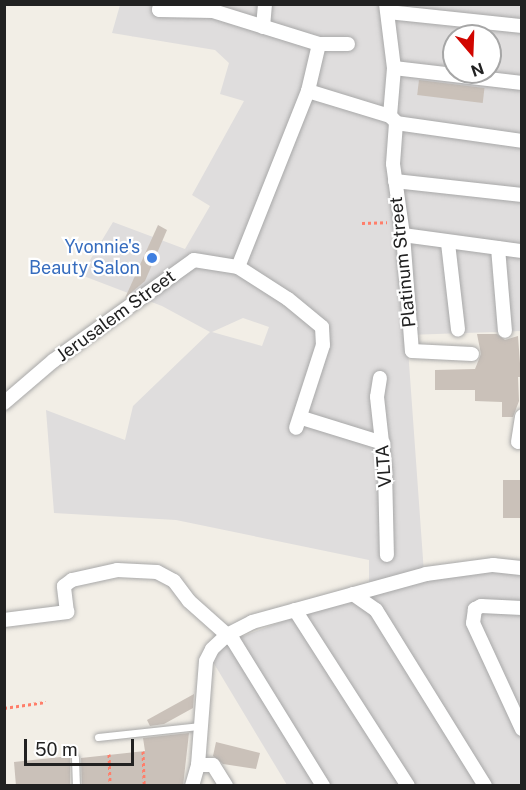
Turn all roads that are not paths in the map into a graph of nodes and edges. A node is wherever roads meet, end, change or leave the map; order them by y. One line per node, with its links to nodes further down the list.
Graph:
1 (160, 4): 3 (street)
2 (265, 4): 6 (street)
3 (213, 8): 6 (street)
4 (387, 8): 5 (street); 9 (street, Platinum Street)
5 (522, 26)
6 (263, 27): 7 (street)
7 (319, 44): 8 (street); 11 (street)
8 (348, 44)
9 (394, 68): 10 (street); 12 (street, Platinum Street)
10 (522, 84)
11 (309, 91): 12 (street); 20 (street)
12 (393, 119): 13 (street); 14 (street, Platinum Street)
13 (522, 141)
14 (395, 181): 15 (street); 16 (street, Platinum Street)
15 (522, 195)
16 (401, 228): 17 (street); 23 (street, Platinum Street)
17 (448, 243): 18 (street); 21 (street)
18 (498, 248): 19 (street); 22 (street)
19 (522, 251)
20 (238, 267): 25 (street, Jerusalem Street); 28 (street)
21 (458, 329)
22 (505, 331)
23 (471, 354)
24 (380, 378): 28 (street, VLTA)
25 (4, 403)
26 (522, 416): 27 (street)
27 (518, 442)
28 (383, 443): 29 (street, VLTA)
29 (387, 555)
30 (521, 568): 31 (street)
31 (353, 594): 33 (street); 46 (street)
32 (522, 608): 37 (street)
33 (295, 610): 35 (street); 45 (street)
34 (4, 620): 35 (street)
35 (227, 635): 36 (street); 44 (street)
36 (200, 726): 38 (lane); 40 (street)
37 (522, 729)
38 (98, 737)
39 (75, 758): 41 (lane)
40 (198, 765): 42 (street); 43 (street)
41 (76, 786)
42 (192, 786)
43 (226, 786)
44 (323, 786)
45 (408, 786)
46 (485, 786)

